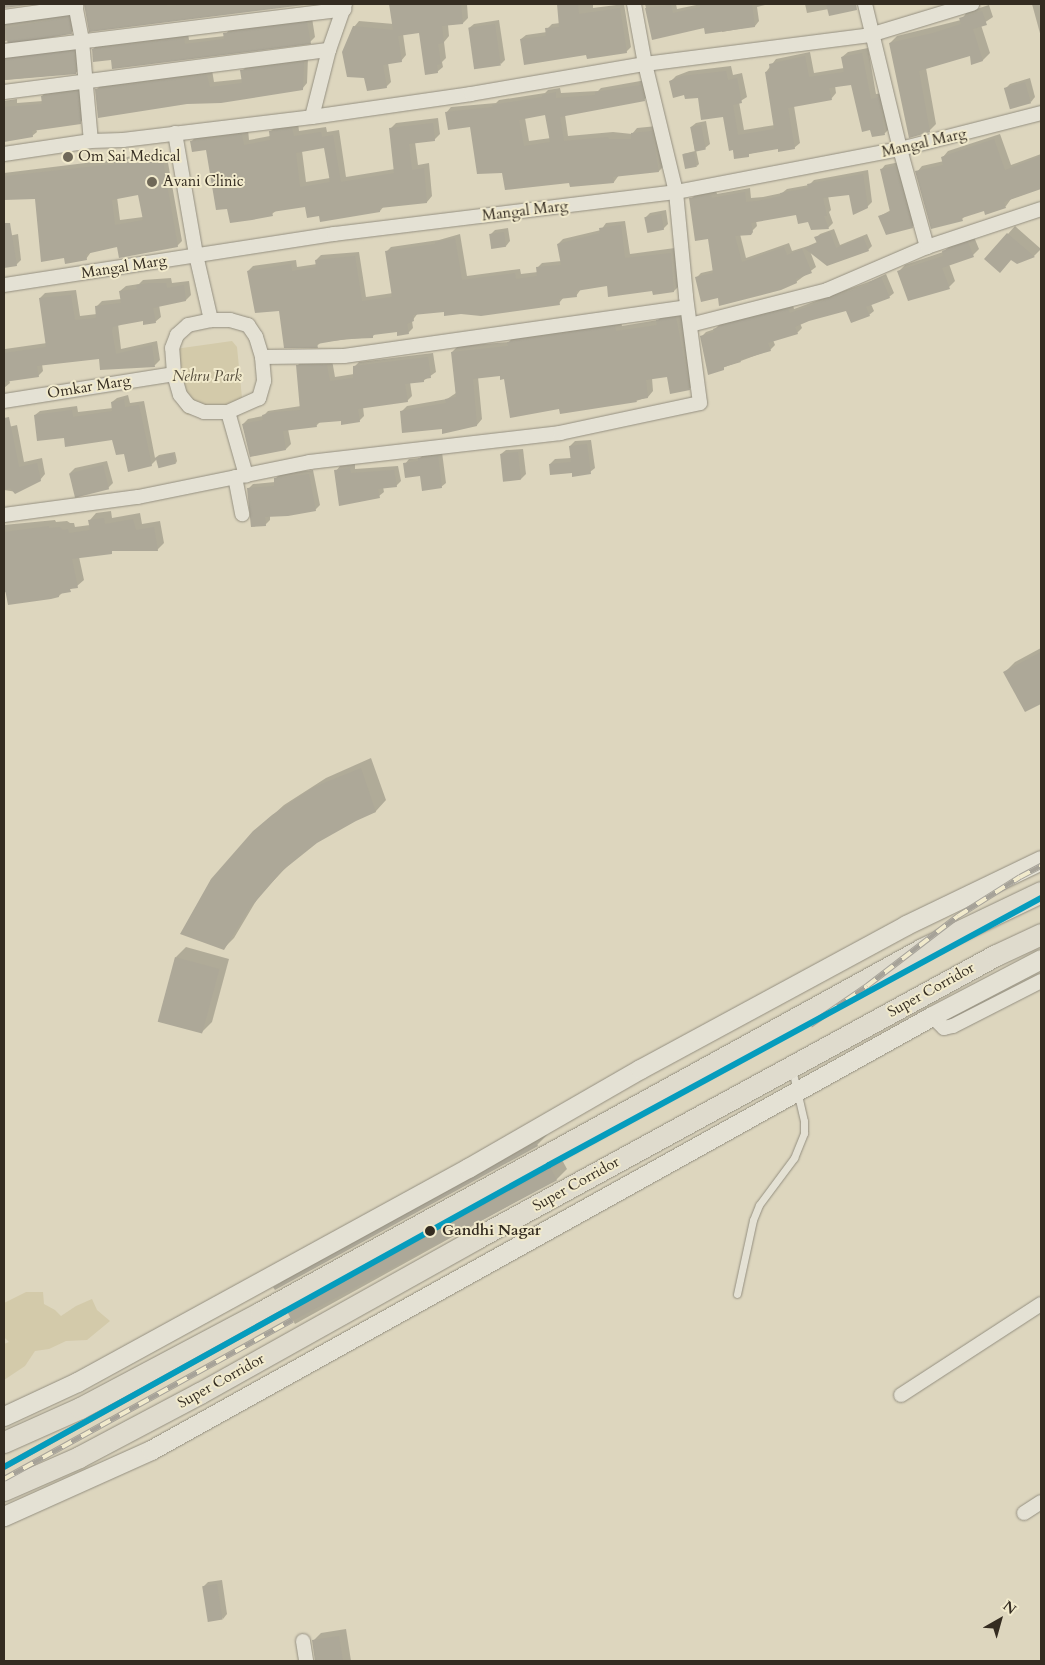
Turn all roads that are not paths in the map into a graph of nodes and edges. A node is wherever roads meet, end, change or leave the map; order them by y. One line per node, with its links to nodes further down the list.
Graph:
1 (634, 4): 11 (street)
2 (865, 4): 7 (street)
3 (972, 4): 7 (street)
4 (76, 5): 6 (street); 8 (street)
5 (344, 6): 8 (street); 9 (street)
6 (4, 17)
7 (870, 35): 11 (street); 18 (street)
8 (82, 41): 10 (street); 12 (street)
9 (329, 50): 12 (street); 15 (street)
10 (4, 52)
11 (645, 64): 15 (street); 20 (street)
12 (86, 81): 13 (street); 17 (street)
13 (4, 92)
14 (1041, 113): 18 (street, Mangal Marg)
15 (312, 117): 16 (street)
16 (174, 133): 17 (street); 23 (street)
17 (91, 142): 19 (street)
18 (900, 150): 20 (street, Mangal Marg); 22 (street)
19 (4, 154)
20 (676, 192): 23 (street, Mangal Marg); 25 (street)
21 (1041, 209): 22 (street)
22 (927, 247): 27 (street)
23 (196, 255): 24 (street, Mangal Marg); 26 (street)
24 (4, 285)
25 (688, 307): 27 (street); 28 (street)
26 (211, 320): 28 (street); 29 (street)
27 (690, 325): 32 (street)
28 (262, 357): 31 (street)
29 (174, 374): 30 (street, Omkar Marg); 31 (street)
30 (4, 401)
31 (228, 412): 32 (street)
32 (241, 476): 33 (street); 34 (street)
33 (242, 514)
34 (4, 515)
35 (1041, 860): 46 (street)
36 (1041, 892): 47 (main road)
37 (1041, 934): 41 (main road, Super Corridor)
38 (1041, 960): 40 (street)
39 (1041, 981): 40 (street)
40 (932, 1016): 42 (street)
41 (791, 1066): 42 (lane); 48 (main road, Super Corridor)
42 (797, 1092): 43 (lane); 51 (street)
43 (737, 1294)
44 (1041, 1304): 45 (street)
45 (901, 1394)
46 (4, 1416)
47 (4, 1442)
48 (4, 1490)
49 (1041, 1502): 50 (street)
50 (1024, 1513)
51 (4, 1516)
52 (304, 1641): 53 (street)
53 (306, 1661)

